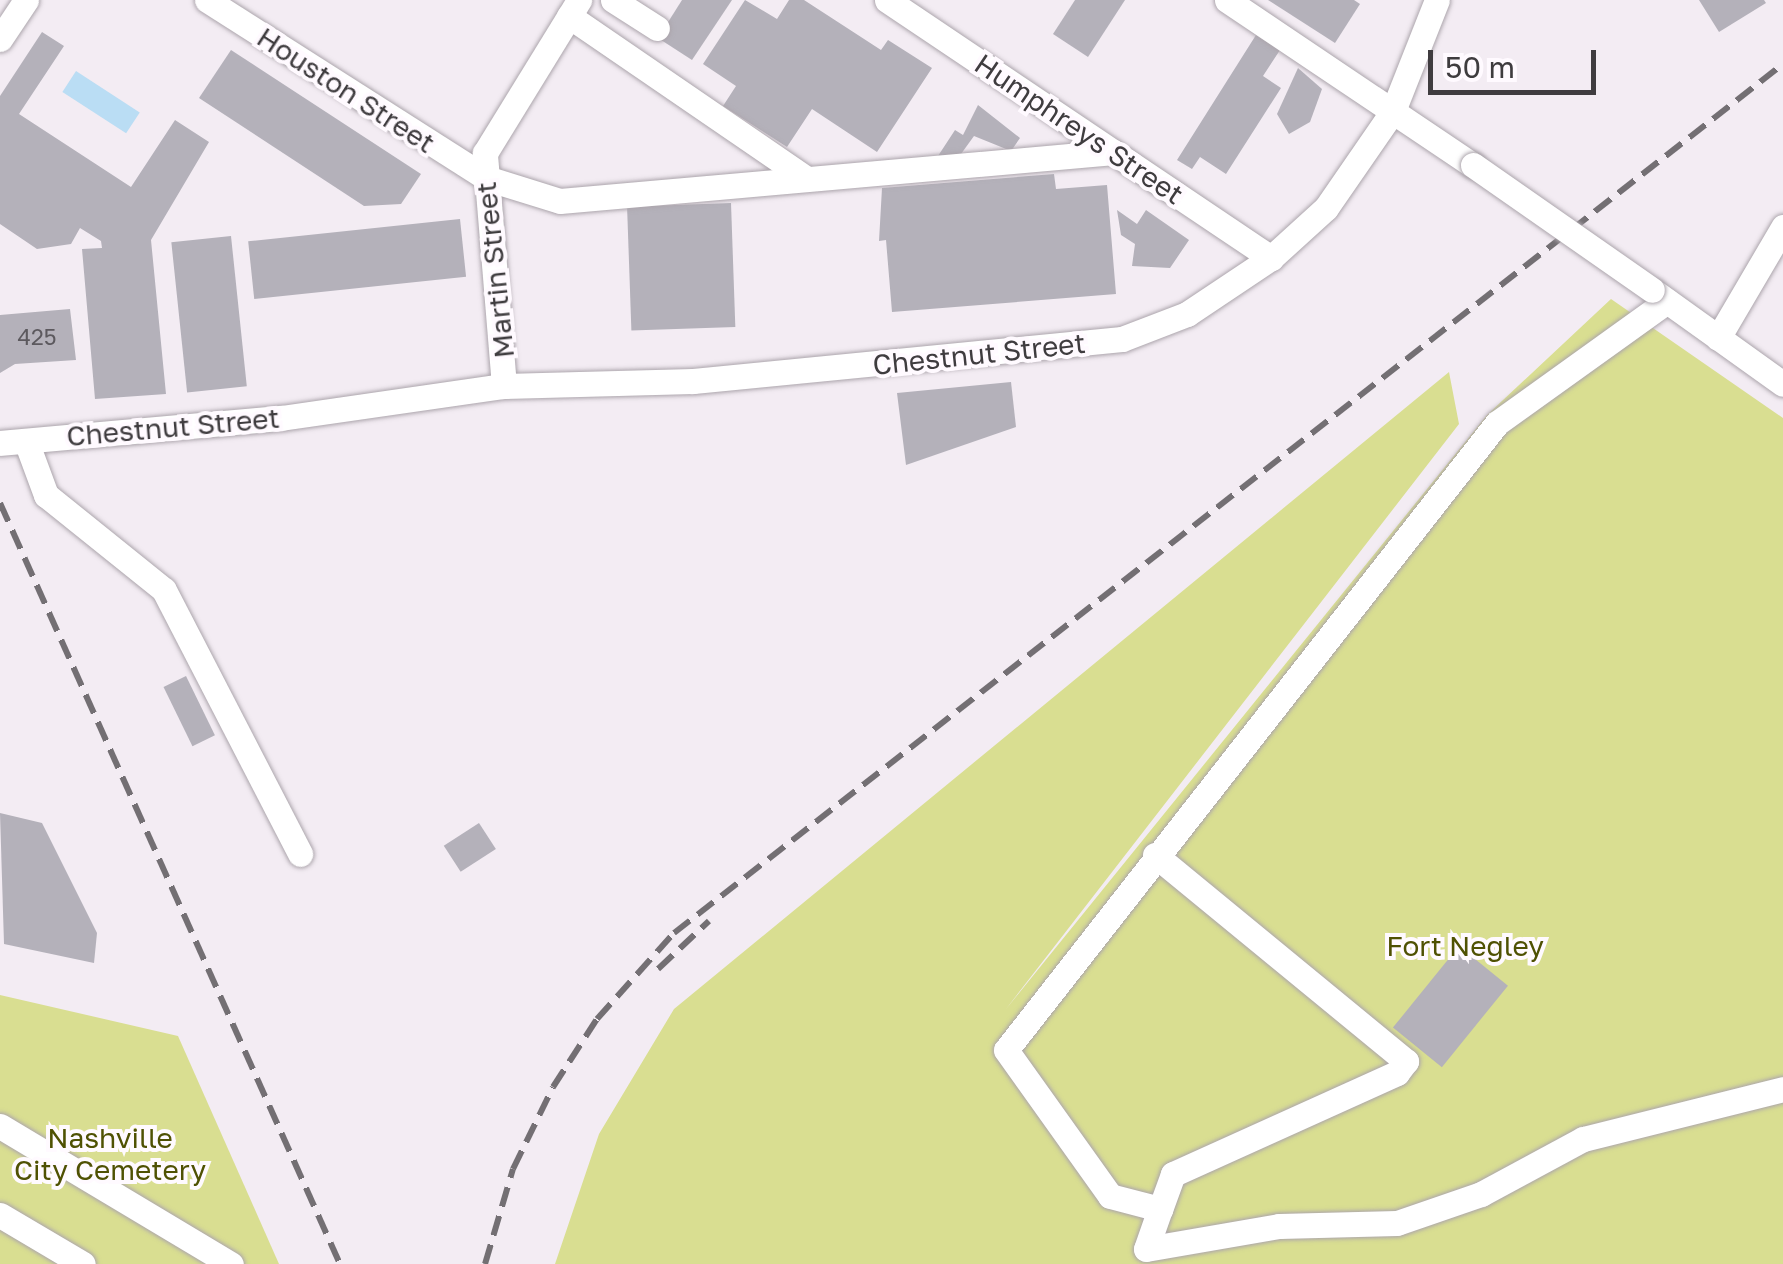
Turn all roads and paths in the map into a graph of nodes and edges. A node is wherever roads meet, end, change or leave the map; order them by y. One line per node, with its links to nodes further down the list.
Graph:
1 (26, 0): 9 (street)
2 (206, 0): 12 (street, Houston Street)
3 (614, 0): 8 (street)
4 (887, 0): 11 (street, Humphreys Street)
5 (1226, 0): 10 (street)
6 (1436, 0): 10 (street, Chestnut Street)
7 (574, 8): 12 (street, Martin Street); 13 (street)
8 (657, 28)
9 (0, 40)
10 (1393, 110): 15 (street, Chestnut Street); 16 (street, bridge)
11 (1114, 152): 13 (street, Houston Street); 15 (street, Humphreys Street)
12 (486, 178): 13 (street, Houston Street); 19 (street, Martin Street)
13 (808, 178)
14 (1783, 227): 17 (street)
15 (1271, 258): 19 (street, Chestnut Street)
16 (1659, 296): 17 (street); 22 (street)
17 (1718, 338): 18 (street)
18 (1783, 384)
19 (504, 386): 20 (street, Chestnut Street)
20 (13, 442): 21 (street)
21 (300, 854)
22 (1155, 855): 25 (street); 25 (street)
23 (1783, 1088): 25 (street)
24 (0, 1126): 28 (street)
25 (1160, 1209)
26 (0, 1214): 27 (street)
27 (83, 1264)
28 (231, 1264)

